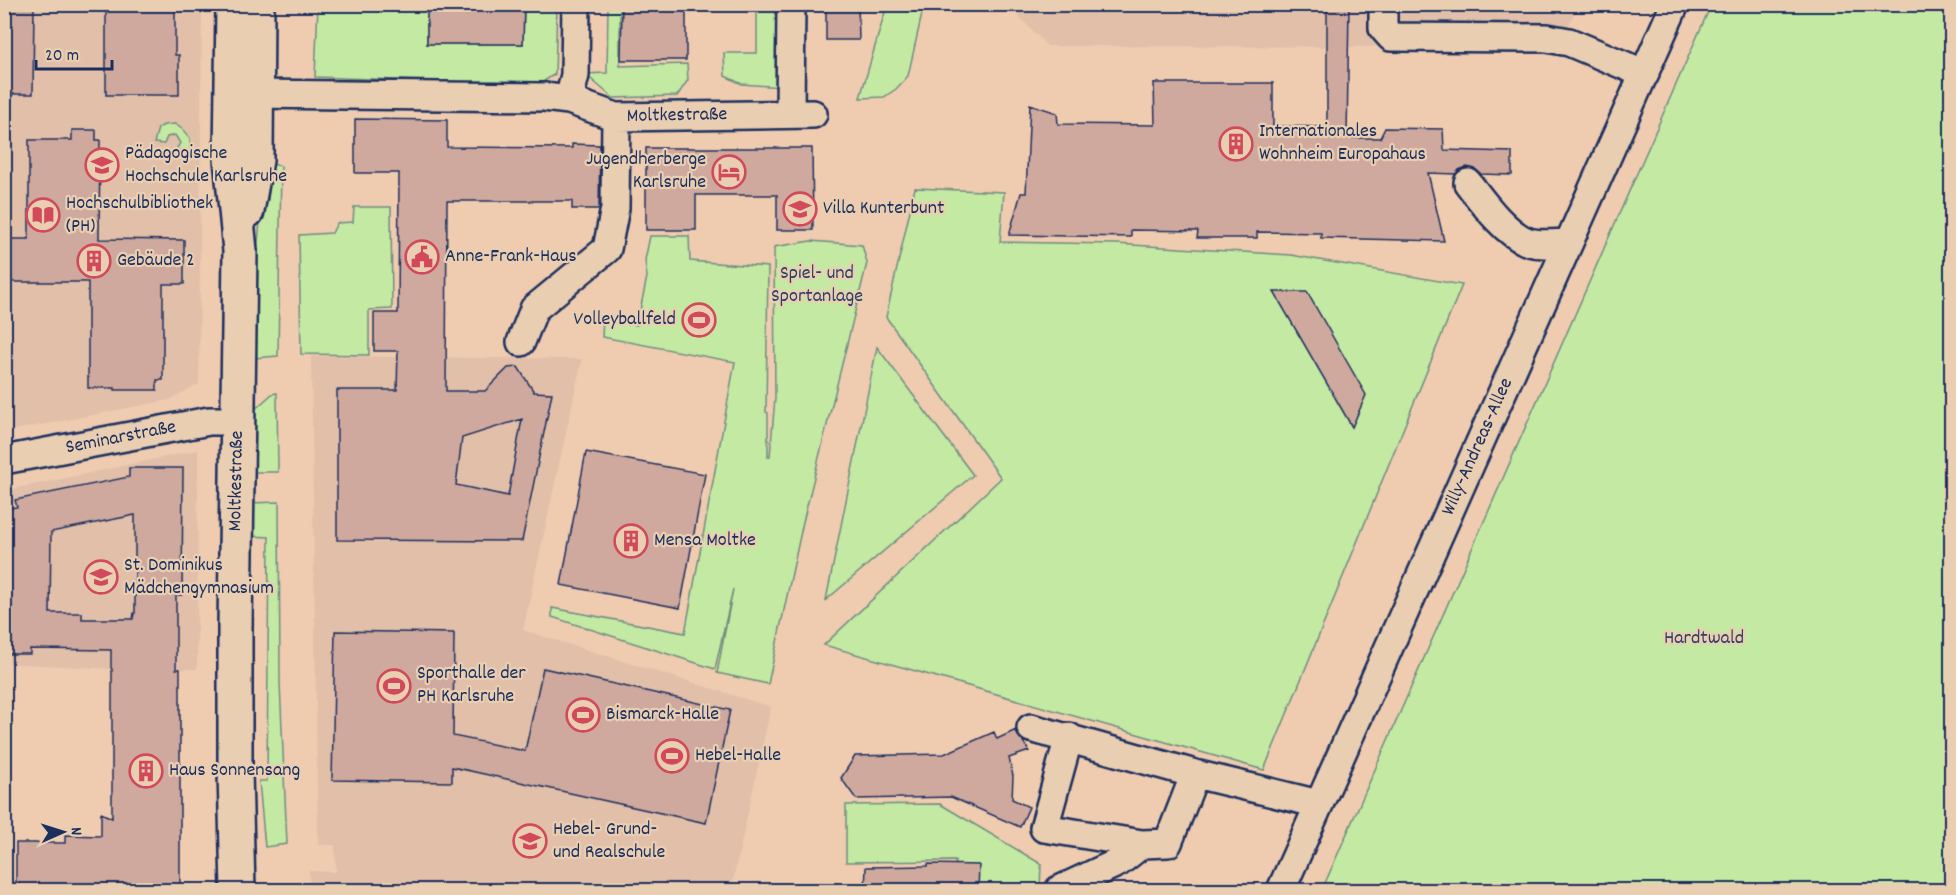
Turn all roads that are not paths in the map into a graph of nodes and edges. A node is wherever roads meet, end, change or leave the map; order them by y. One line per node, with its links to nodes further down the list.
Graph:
1 (233, 4): 8 (main road, Moltkestraße)
2 (257, 4): 8 (main road, Moltkestraße)
3 (576, 4): 9 (street)
4 (791, 4): 10 (street, Moltkestraße)
5 (1383, 4): 7 (street)
6 (1675, 4): 7 (street, Willy-Andreas-Allee)
7 (1645, 74): 12 (street, Willy-Andreas-Allee)
8 (244, 94): 9 (street, Moltkestraße); 14 (main road, Moltkestraße)
9 (569, 100): 10 (street, Moltkestraße)
10 (616, 117): 13 (street)
11 (1468, 183): 12 (street)
12 (1568, 243): 19 (street, Willy-Andreas-Allee)
13 (521, 342)
14 (223, 421): 15 (street, Seminarstraße); 21 (main road, Moltkestraße)
15 (4, 460)
16 (1031, 728): 17 (street)
17 (1069, 737): 18 (street); 20 (street)
18 (1196, 774): 19 (street); 20 (street)
19 (1319, 804): 23 (street, Willy-Andreas-Allee)
20 (1142, 844): 22 (street)
21 (238, 891)
22 (1059, 891)
23 (1281, 891)

